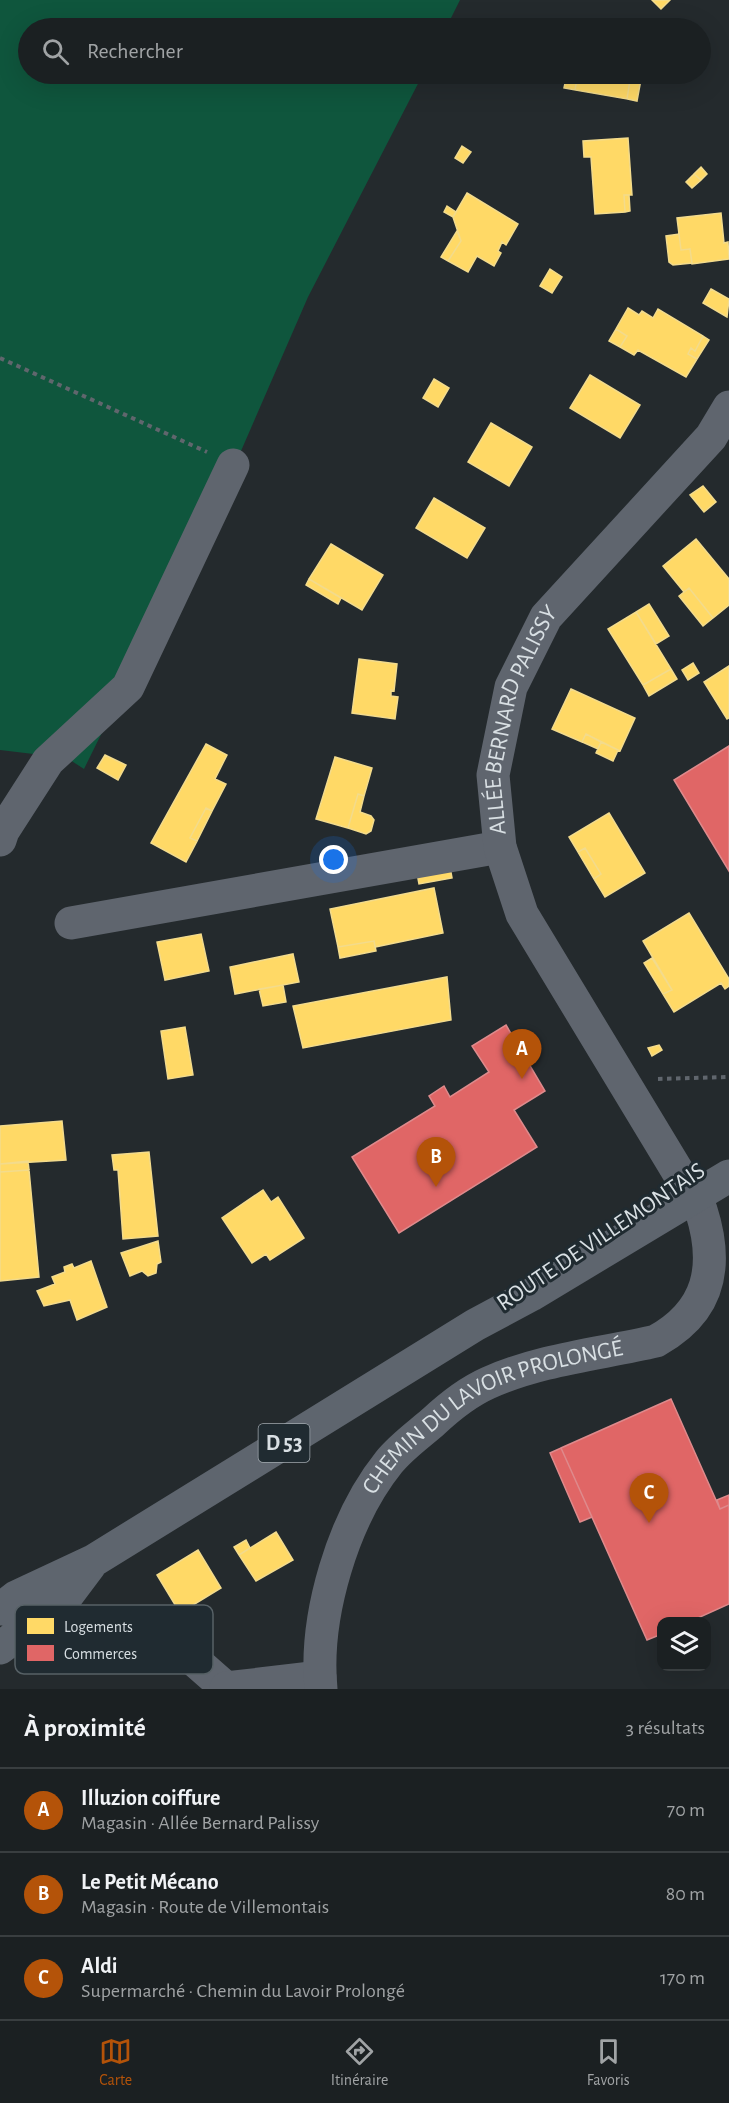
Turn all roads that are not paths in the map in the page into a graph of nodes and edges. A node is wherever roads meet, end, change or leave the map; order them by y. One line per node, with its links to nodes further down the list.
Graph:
1 (729, 407): 4 (street, ALLÉE BERNARD PALISSY)
2 (233, 465): 3 (street)
3 (0, 840)
4 (500, 847): 5 (street); 8 (street, ALLÉE BERNARD PALISSY)
5 (71, 923)
6 (729, 1151): 8 (main road, ROUTE DE VILLEMONTAIS / D 53)
7 (729, 1176): 8 (main road, ROUTE DE VILLEMONTAIS / D 53)
8 (688, 1188): 9 (main road, ROUTE DE VILLEMONTAIS / D 53); 15 (street, CHEMIN DU LAVOIR PROLONGÉ)
9 (93, 1561): 10 (main road, D 53); 11 (main road, D 53)
10 (58, 1605)
11 (0, 1609)
12 (15, 1637): 13 (main road, D 53)
13 (0, 1648)
14 (210, 1674): 16 (street)
15 (320, 1683): 16 (street)
16 (226, 1688)

